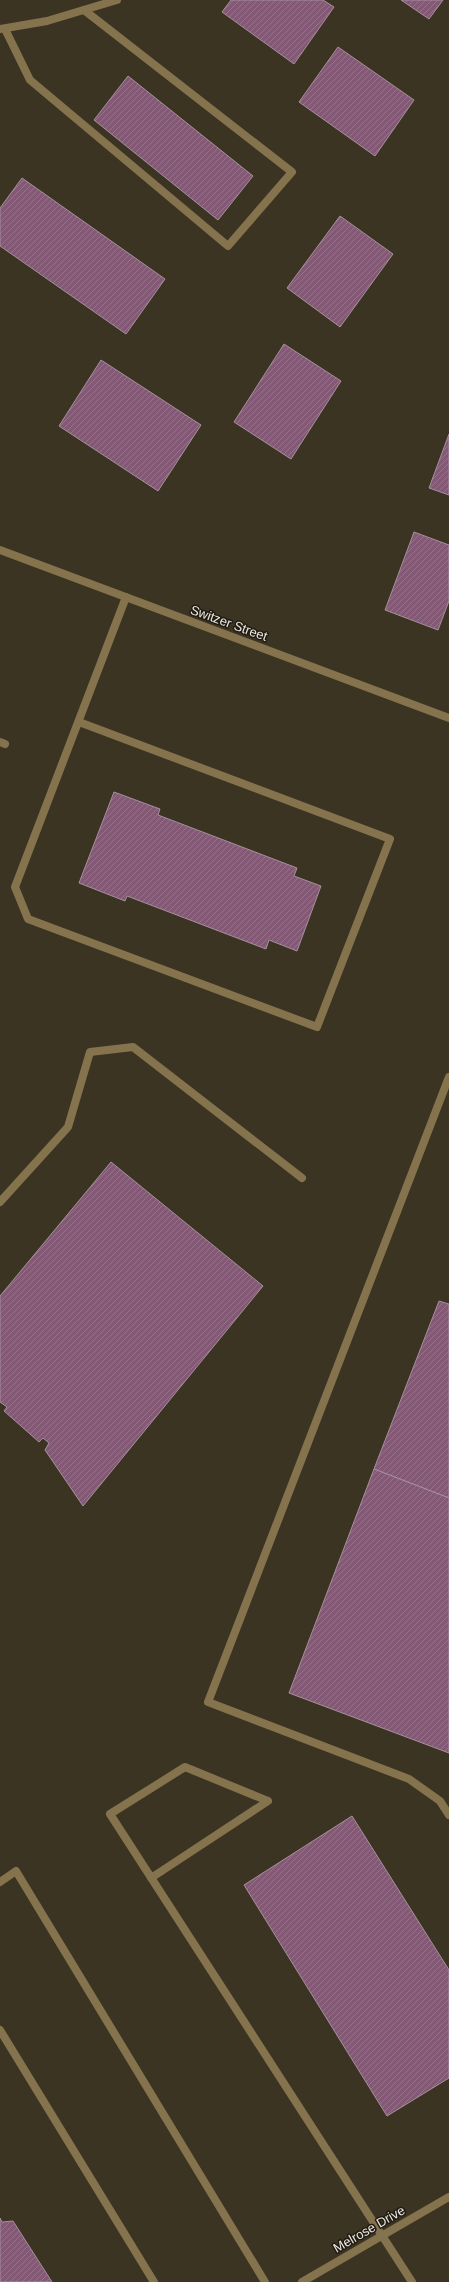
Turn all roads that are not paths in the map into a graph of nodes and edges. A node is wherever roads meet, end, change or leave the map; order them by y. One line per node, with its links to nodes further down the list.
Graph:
1 (117, 0): 2 (street)
2 (84, 10): 3 (street); 3 (street)
3 (2, 29)
4 (0, 550): 5 (street, Switzer Street)
5 (126, 597): 6 (street, Switzer Street); 7 (street)
6 (449, 718)
7 (79, 722): 7 (street)
8 (449, 1076): 11 (street)
9 (302, 1178): 10 (street)
10 (0, 1202)
11 (449, 1815)
12 (151, 1878): 12 (street); 16 (street)
13 (0, 1882): 18 (street)
14 (0, 2030): 17 (street)
15 (449, 2197): 16 (street, Melrose Drive)
16 (382, 2235): 19 (street, Melrose Drive); 20 (street)
17 (154, 2282)
18 (265, 2282)
19 (302, 2282)
20 (412, 2282)

